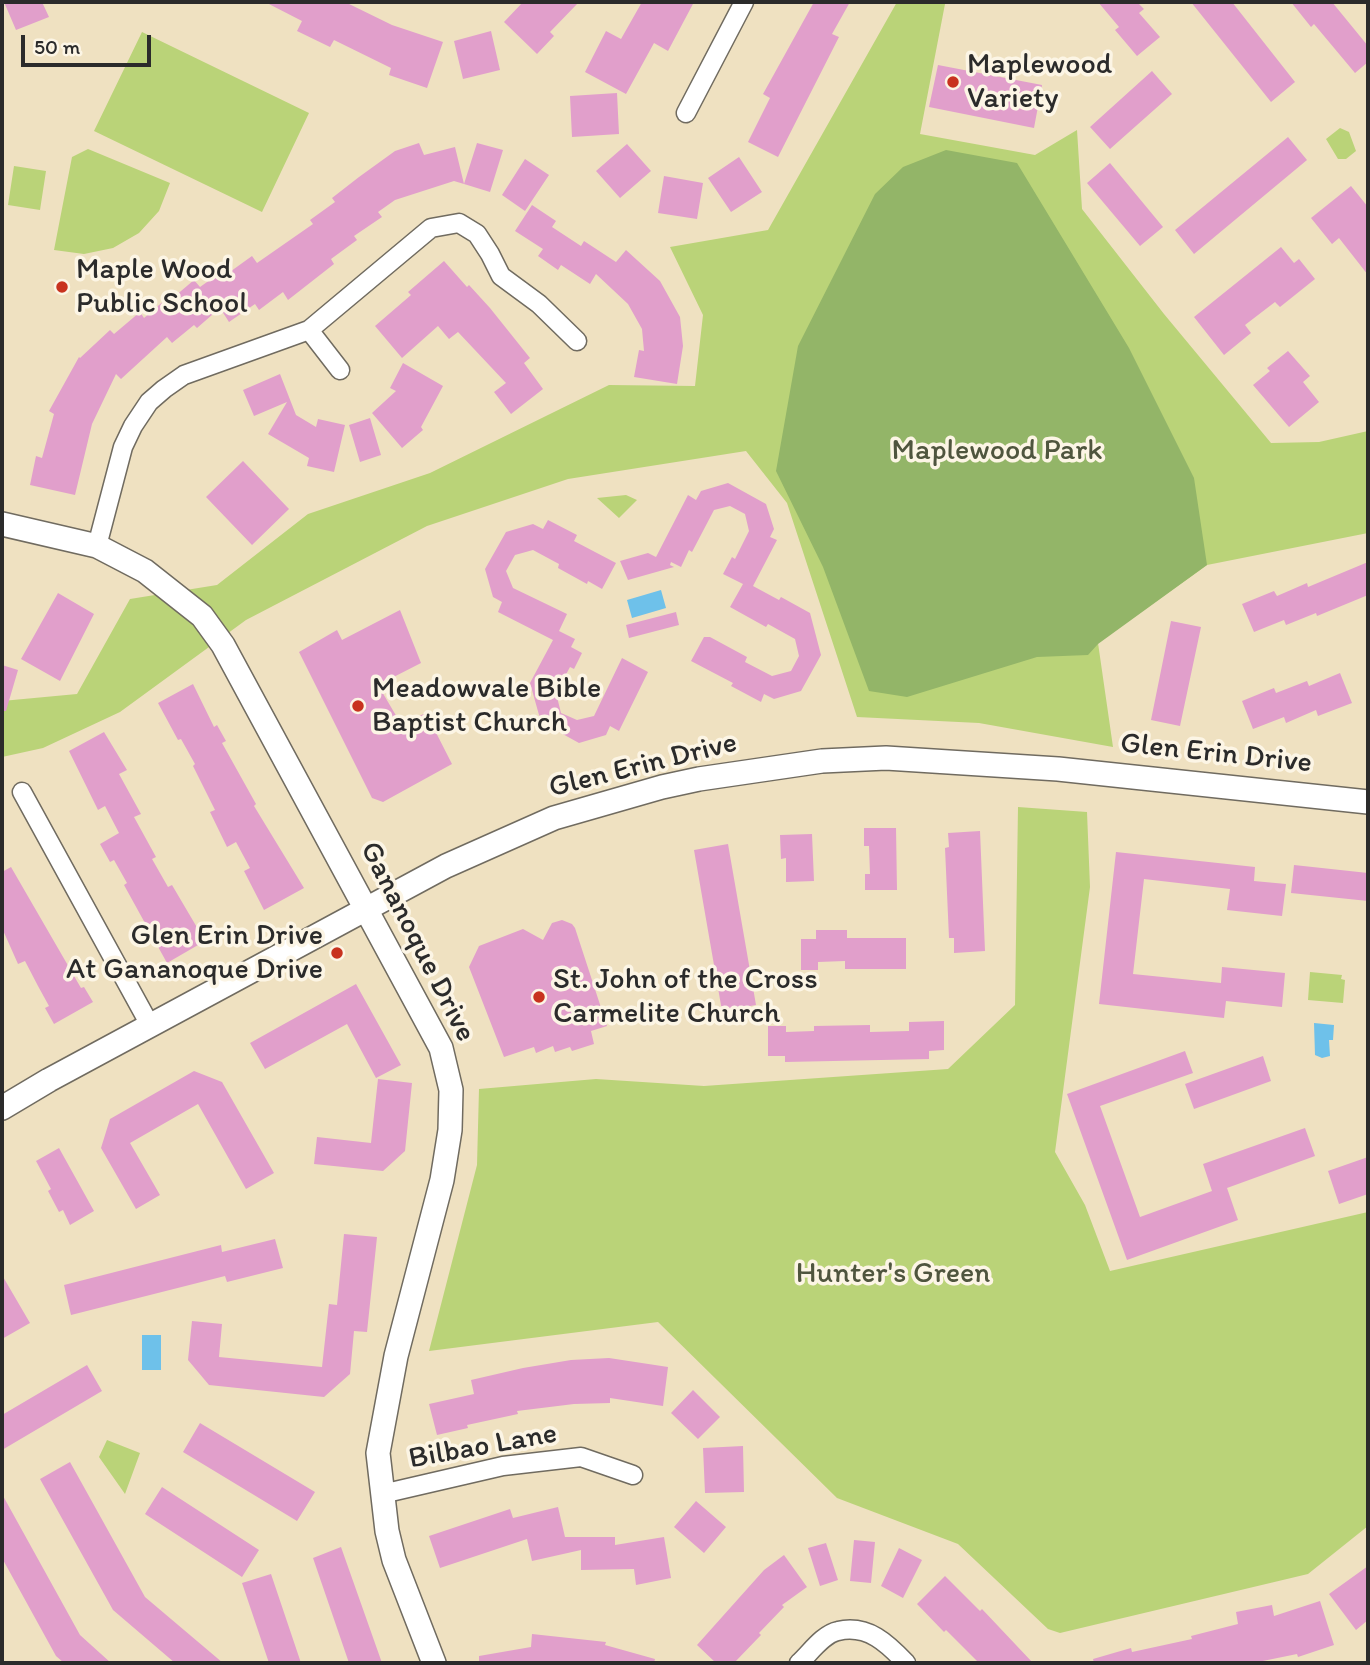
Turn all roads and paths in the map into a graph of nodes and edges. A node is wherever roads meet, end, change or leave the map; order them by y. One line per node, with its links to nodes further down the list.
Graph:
1 (744, 2): 2 (street)
2 (686, 113)
3 (309, 330): 4 (street); 5 (street); 7 (street)
4 (577, 341)
5 (340, 370)
6 (2, 524): 7 (street, Gananoque Drive)
7 (97, 546): 10 (street, Gananoque Drive)
8 (22, 792): 11 (street)
9 (1368, 802): 10 (street, Glen Erin Drive)
10 (367, 910): 11 (street, Glen Erin Drive); 14 (street, Gananoque Drive)
11 (151, 1027): 12 (street, Glen Erin Drive)
12 (2, 1108)
13 (633, 1475): 14 (street, Bilbao Lane)
14 (382, 1494): 15 (street, Gananoque Drive)
15 (434, 1663)
16 (799, 1663): 17 (street)
17 (906, 1663)

